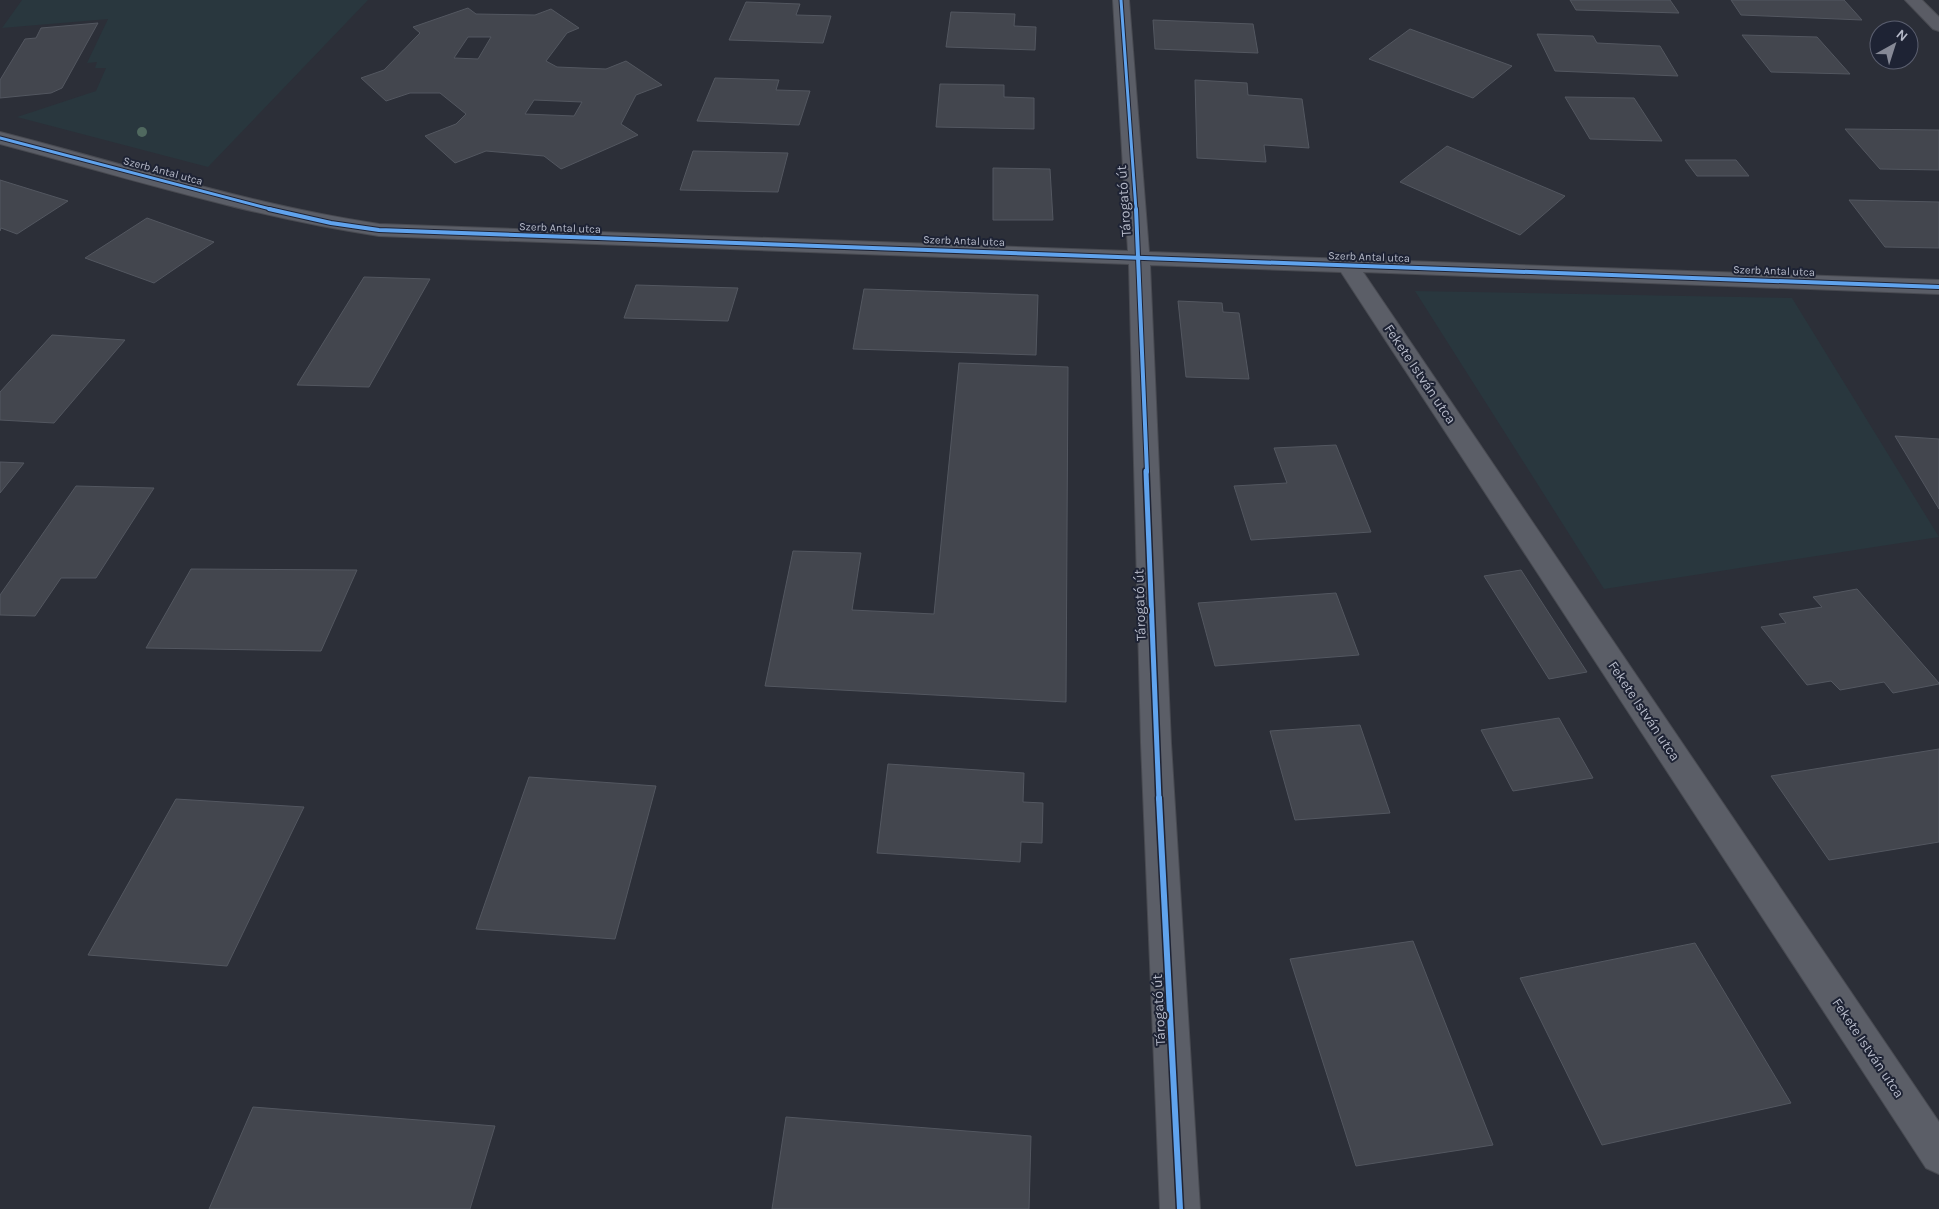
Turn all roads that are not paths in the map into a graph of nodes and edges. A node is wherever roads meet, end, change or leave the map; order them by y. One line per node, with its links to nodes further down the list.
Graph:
1 (1121, 0): 5 (street, Tárogató út)
2 (1913, 0): 3 (main road)
3 (1939, 26)
4 (0, 138): 5 (street, Szerb Antal utca)
5 (1139, 257): 6 (street, Szerb Antal utca); 9 (street, Tárogató út)
6 (1349, 267): 7 (street, Szerb Antal utca); 8 (street, Fekete István utca)
7 (1939, 287)
8 (1939, 1155)
9 (1180, 1209)

